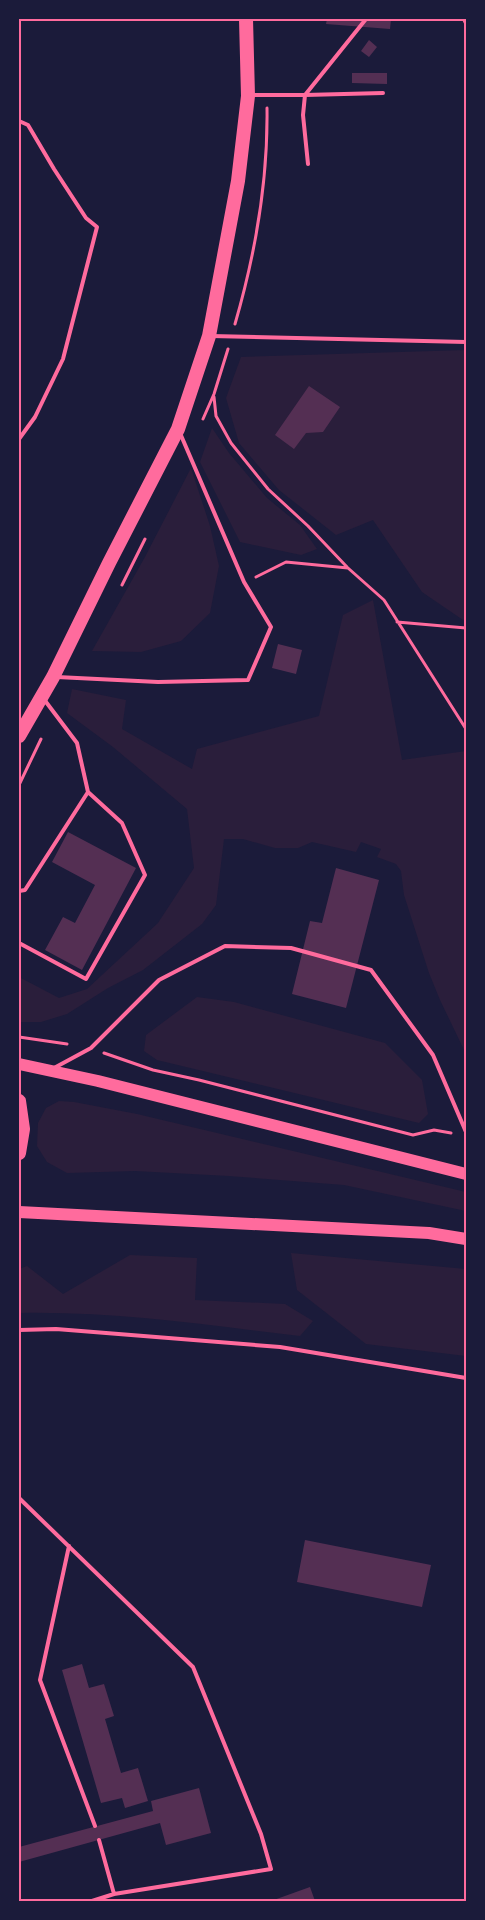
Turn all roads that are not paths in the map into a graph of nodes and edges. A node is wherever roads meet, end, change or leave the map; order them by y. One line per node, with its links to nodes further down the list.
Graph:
1 (246, 19): 7 (highway)
2 (366, 19): 6 (lane)
3 (464, 19): 4 (lane)
4 (466, 23)
5 (383, 93): 6 (lane)
6 (305, 95): 7 (lane); 9 (lane)
7 (248, 96): 10 (highway)
8 (19, 121): 13 (lane)
9 (308, 164)
10 (209, 336): 11 (lane); 12 (highway)
11 (466, 342)
12 (178, 428): 14 (highway); 14 (lane)
13 (19, 438)
14 (53, 677): 15 (highway)
15 (42, 696): 16 (highway); 17 (lane)
16 (19, 736)
17 (88, 792): 18 (lane); 19 (lane)
18 (19, 891)
19 (19, 943)
20 (19, 1064): 21 (main road)
21 (50, 1070): 23 (lane); 25 (main road)
22 (19, 1101): 24 (highway)
23 (466, 1132)
24 (19, 1153)
25 (466, 1174)
26 (19, 1212): 27 (main road)
27 (466, 1239)
28 (19, 1330): 29 (lane)
29 (466, 1378)
30 (19, 1498): 31 (lane)
31 (69, 1546): 32 (lane); 34 (lane)
32 (95, 1826)
33 (99, 1840): 34 (lane)
34 (114, 1894): 35 (lane)
35 (92, 1901)

